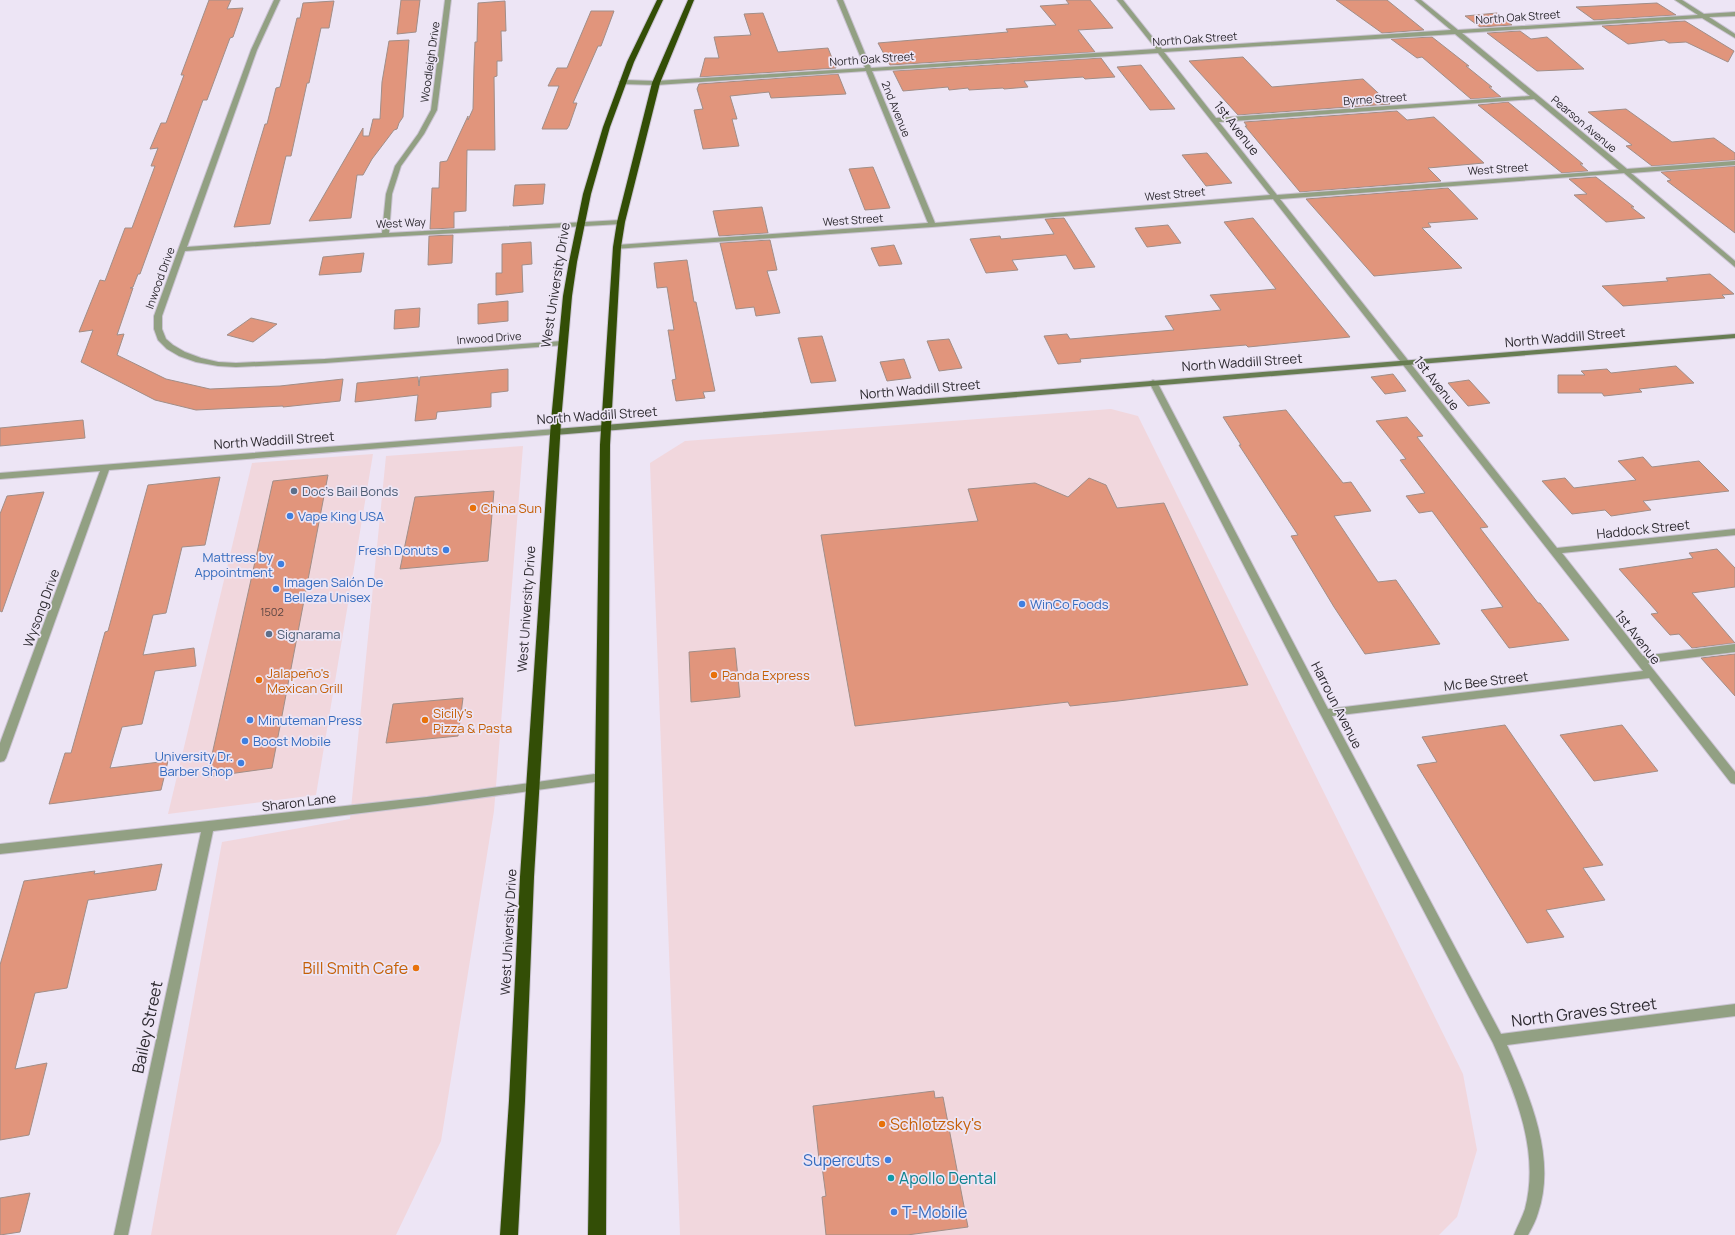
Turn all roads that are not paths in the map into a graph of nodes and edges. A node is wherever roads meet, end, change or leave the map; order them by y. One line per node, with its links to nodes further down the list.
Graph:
1 (277, 0): 27 (street, Inwood Drive)
2 (448, 0): 25 (street, Woodleigh Drive)
3 (660, 0): 15 (highway, West University Drive)
4 (691, 0): 16 (highway)
5 (840, 0): 14 (street, 2nd Avenue)
6 (1120, 0): 13 (street, 1st Avenue)
7 (1418, 0): 11 (street, Pearson Avenue)
8 (1678, 0): 10 (street)
9 (1735, 14): 10 (street, North Oak Street)
10 (1703, 16): 11 (street, North Oak Street); 12 (street)
11 (1456, 31): 13 (street, North Oak Street); 17 (street, Pearson Avenue)
12 (1735, 36)
13 (1161, 52): 14 (street, North Oak Street); 18 (street, 1st Avenue)
14 (869, 69): 16 (street, North Oak Street); 24 (street, 2nd Avenue)
15 (622, 82): 16 (street, North Oak Street); 23 (highway, West University Drive)
16 (656, 83): 22 (highway)
17 (1536, 97): 18 (street, Byrne Street); 20 (street, Pearson Avenue)
18 (1215, 120): 21 (street, 1st Avenue)
19 (1735, 163): 20 (street, West Street)
20 (1624, 170): 21 (street, West Street); 28 (street, Pearson Avenue)
21 (1275, 197): 24 (street, West Street); 31 (street, 1st Avenue)
22 (621, 222): 23 (street, West Way); 26 (highway)
23 (581, 223): 25 (street, West Way); 30 (highway, West University Drive)
24 (932, 225): 26 (street, West Street)
25 (385, 235): 27 (street, West Way)
26 (618, 247): 33 (highway)
27 (182, 249): 30 (street, Inwood Drive)
28 (1735, 265)
29 (1735, 336): 31 (street, North Waddill Street)
30 (562, 343): 34 (highway, West University Drive)
31 (1405, 363): 32 (street, North Waddill Street); 38 (street, 1st Avenue)
32 (1153, 382): 33 (street, North Waddill Street); 42 (street, Harroun Avenue)
33 (606, 429): 34 (street, North Waddill Street); 44 (highway)
34 (555, 432): 35 (street, North Waddill Street); 46 (highway, West University Drive)
35 (106, 466): 36 (street, North Waddill Street); 43 (street, Wysong Drive)
36 (0, 476)
37 (1735, 532): 38 (street, Haddock Street)
38 (1554, 551): 40 (street, 1st Avenue)
39 (1735, 648): 40 (street)
40 (1640, 660): 41 (street, 1st Avenue)
41 (1651, 674): 42 (street, Mc Bee Street); 45 (street, 1st Avenue)
42 (1325, 713): 50 (street, Harroun Avenue)
43 (0, 758)
44 (602, 777): 46 (street, Sharon Lane); 53 (highway)
45 (1735, 780)
46 (534, 786): 47 (street, Sharon Lane); 52 (highway, West University Drive)
47 (208, 827): 48 (street, Sharon Lane); 51 (street, Bailey Street)
48 (0, 849)
49 (1735, 1010): 50 (street, North Graves Street)
50 (1498, 1040): 54 (street, North Graves Street)
51 (121, 1235)
52 (509, 1235)
53 (597, 1235)
54 (1520, 1235)

